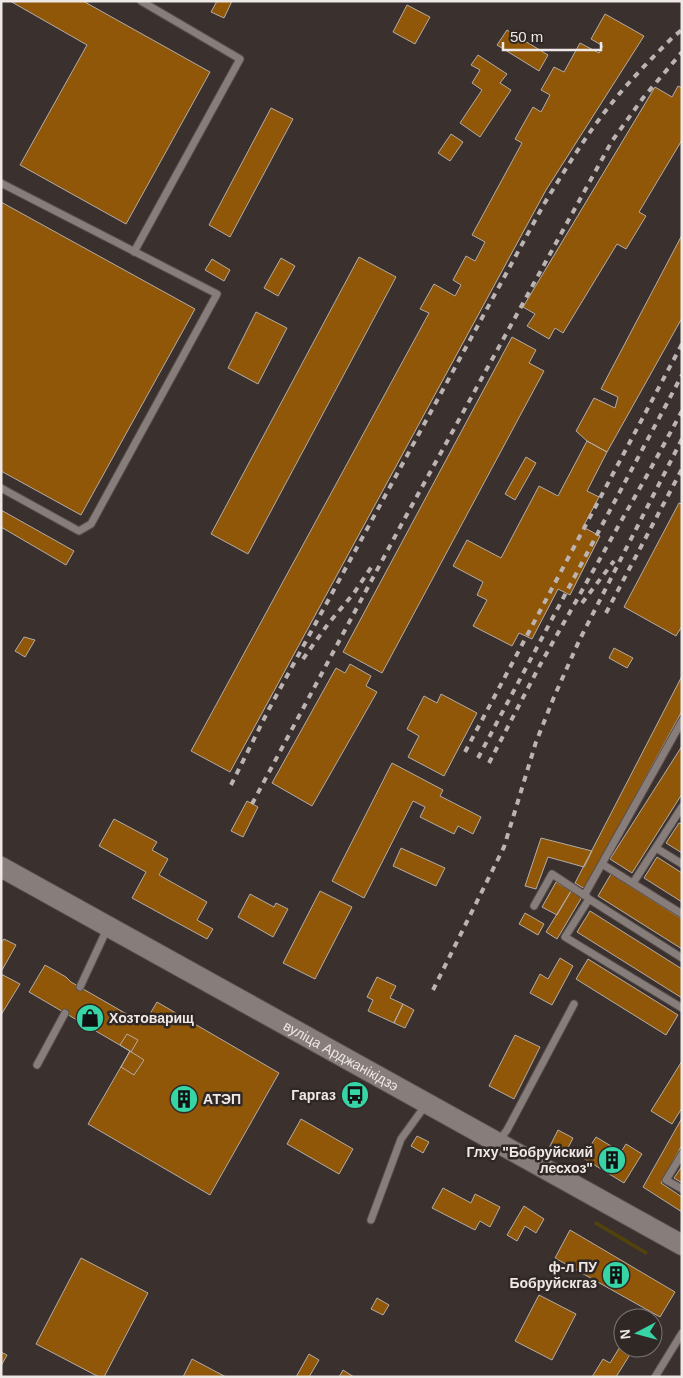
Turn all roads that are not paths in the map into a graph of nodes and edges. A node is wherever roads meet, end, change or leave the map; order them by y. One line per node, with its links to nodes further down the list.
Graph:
1 (142, 1): 3 (lane)
2 (1, 183): 3 (lane)
3 (134, 252): 4 (lane)
4 (1, 488)
5 (682, 721): 9 (lane)
6 (682, 807): 7 (lane)
7 (679, 817): 8 (lane)
8 (656, 848): 10 (lane); 12 (lane)
9 (602, 864): 12 (lane); 13 (lane)
10 (682, 864)
11 (1, 867): 16 (main road, вуліца Арджанікідзэ)
12 (633, 883): 15 (lane)
13 (587, 897): 14 (lane); 17 (lane); 20 (lane)
14 (534, 906)
15 (682, 914)
16 (108, 926): 18 (lane); 23 (main road, вуліца Арджанікідзэ)
17 (682, 958)
18 (80, 987)
19 (574, 1004): 24 (lane)
20 (682, 1008)
21 (65, 1013): 22 (lane)
22 (37, 1065)
23 (427, 1103): 24 (main road, вуліца Арджанікідзэ); 27 (lane)
24 (498, 1143): 28 (main road, вуліца Арджанікідзэ)
25 (682, 1154): 26 (lane)
26 (682, 1189)
27 (371, 1220)
28 (682, 1245)
29 (682, 1333): 30 (lane)
30 (655, 1377)

